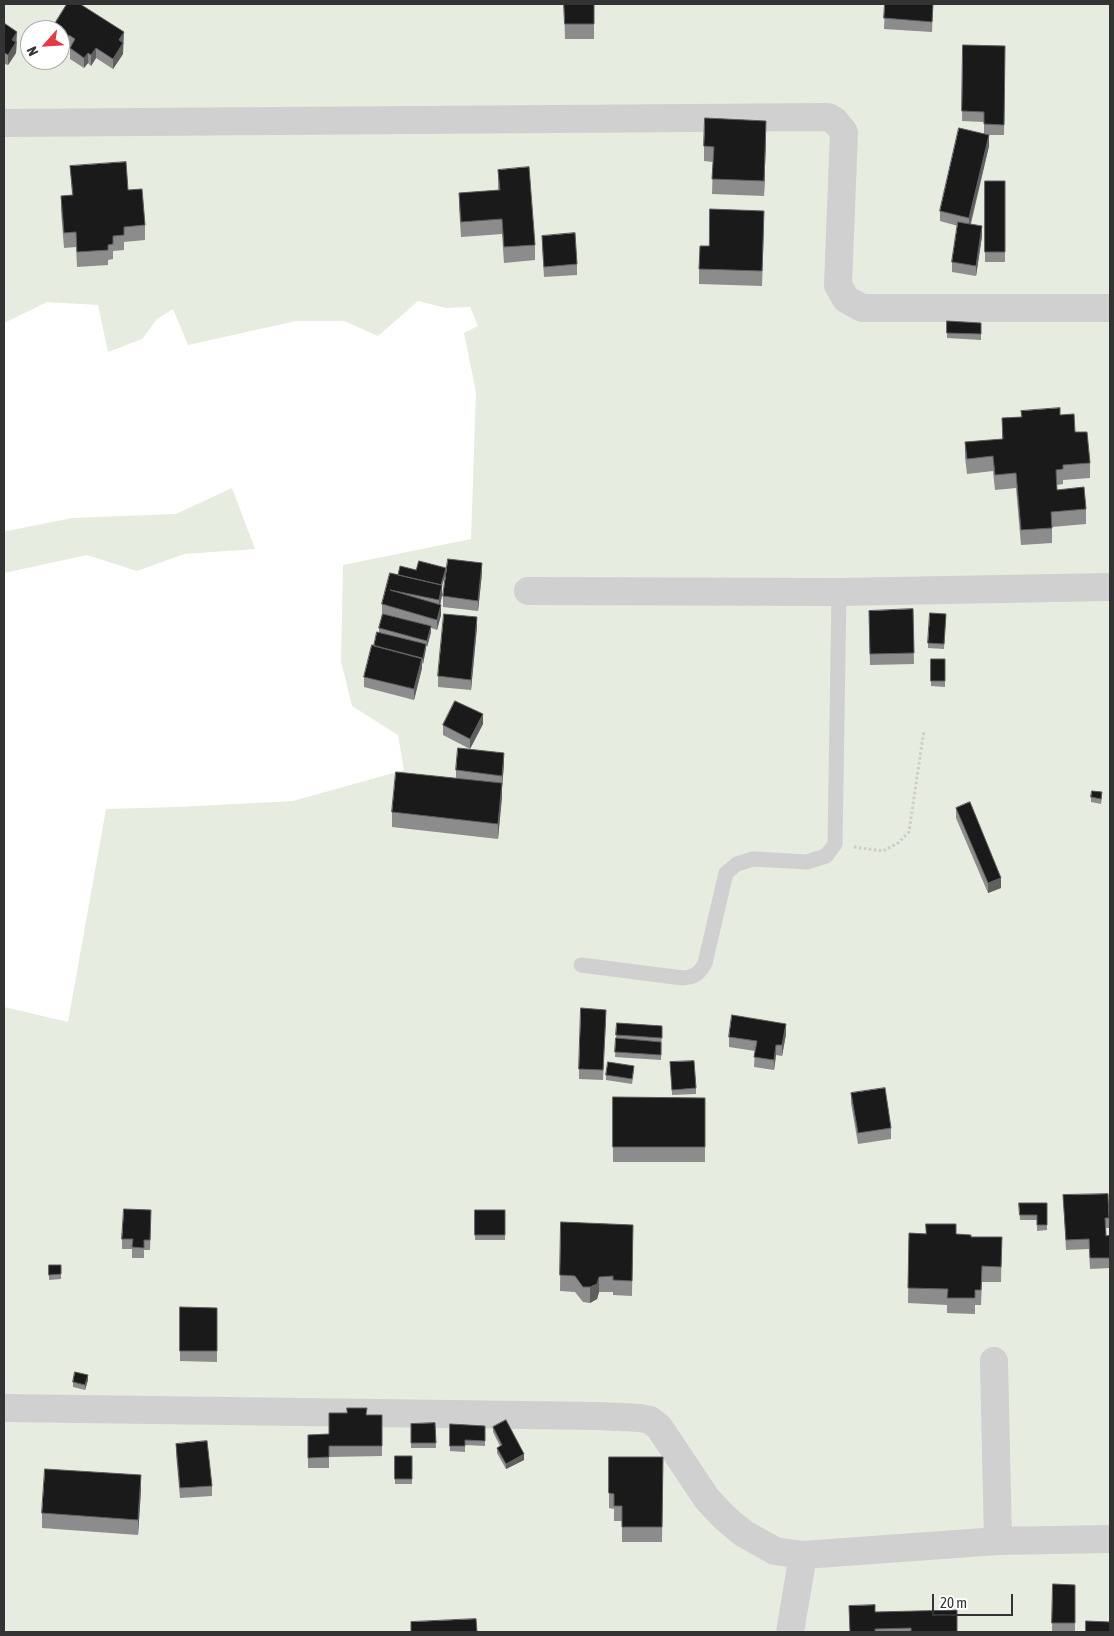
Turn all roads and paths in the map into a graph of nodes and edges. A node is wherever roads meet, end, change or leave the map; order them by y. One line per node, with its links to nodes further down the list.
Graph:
1 (4, 123): 2 (street)
2 (1110, 308)
3 (1110, 587): 5 (street)
4 (528, 591): 5 (street)
5 (838, 592): 7 (lane)
6 (924, 730): 7 (path)
7 (835, 844): 8 (lane)
8 (581, 966)
9 (994, 1361): 12 (street)
10 (4, 1408): 13 (street)
11 (1110, 1538): 12 (street)
12 (998, 1541): 13 (street)
13 (803, 1555): 14 (street)
14 (790, 1632)

